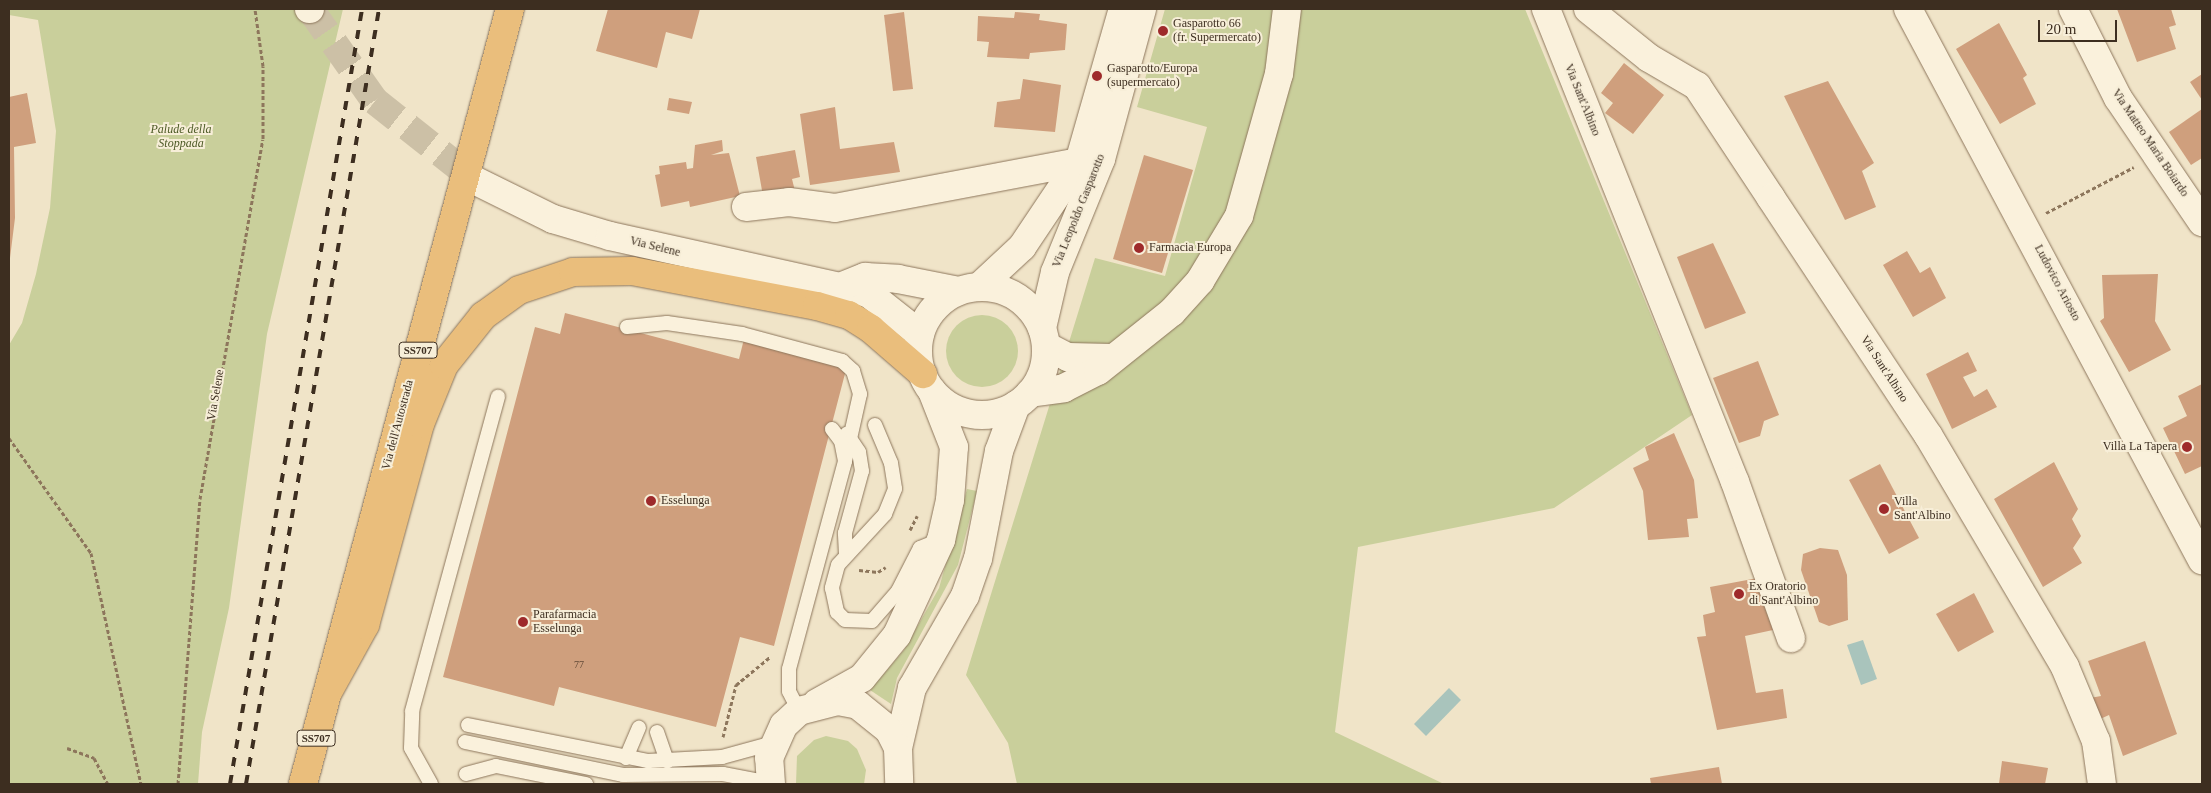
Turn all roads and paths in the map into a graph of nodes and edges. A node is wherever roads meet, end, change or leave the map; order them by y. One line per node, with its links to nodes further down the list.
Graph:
1 (254, 9): 55 (path, Via Selene)
2 (510, 9): 40 (highway, Via dell'Autostrada / SS707)
3 (1123, 9): 11 (street, Via Leopoldo Gasparotto)
4 (1142, 9): 22 (street, Via Leopoldo Gasparotto)
5 (1287, 9): 23 (street)
6 (1546, 9): 38 (street, Via Sant'Albino)
7 (1588, 9): 61 (street, Via Sant'Albino)
8 (1908, 9): 17 (street, Ludovico Ariosto)
9 (2073, 9): 10 (street, Via Matteo Maria Boiardo)
10 (2156, 155): 16 (street, Via Matteo Maria Boiardo); 17 (path)
11 (1079, 162): 12 (street); 14 (street, Via Leopoldo Gasparotto)
12 (1019, 170): 14 (street); 15 (street)
13 (476, 180): 18 (street, Via Selene)
14 (1056, 200): 19 (street, Via Leopoldo Gasparotto)
15 (746, 207)
16 (2202, 222)
17 (2025, 224): 36 (street, Ludovico Ariosto)
18 (843, 285): 19 (street, Via Selene); 21 (street, Via Selene)
19 (969, 289): 21 (street, Via Leopoldo Gasparotto); 22 (street)
20 (627, 327): 28 (lane)
21 (920, 334): 24 (street)
22 (1044, 337): 23 (street); 26 (street, Via Leopoldo Gasparotto)
23 (1112, 358): 26 (street)
24 (926, 381): 26 (street); 33 (street); 40 (highway)
25 (498, 397): 57 (lane)
26 (1023, 399): 49 (street, Via Leopoldo Gasparotto)
27 (875, 425): 34 (lane)
28 (851, 437): 30 (lane); 30 (lane); 34 (lane)
29 (9, 438): 54 (path)
30 (845, 461): 41 (lane)
31 (920, 507): 32 (path)
32 (907, 535)
33 (941, 540): 34 (lane); 41 (street)
34 (846, 554)
35 (890, 560): 37 (path)
36 (2202, 560)
37 (851, 568)
38 (1791, 638)
39 (773, 654): 45 (path)
40 (328, 692): 56 (highway, Via dell'Autostrada / SS707)
41 (808, 707): 47 (street); 49 (street)
42 (468, 725): 50 (lane)
43 (639, 728): 50 (lane)
44 (657, 732): 51 (lane)
45 (722, 741)
46 (465, 742): 59 (lane)
47 (773, 743): 51 (lane); 59 (street)
48 (67, 748): 53 (path)
49 (898, 748): 60 (street, Via Leopoldo Gasparotto)
50 (626, 758): 51 (lane)
51 (667, 761)
52 (466, 774): 58 (lane)
53 (108, 784)
54 (141, 784)
55 (178, 784)
56 (303, 784)
57 (431, 784)
58 (586, 784)
59 (770, 784)
60 (898, 784)
61 (2102, 784)

